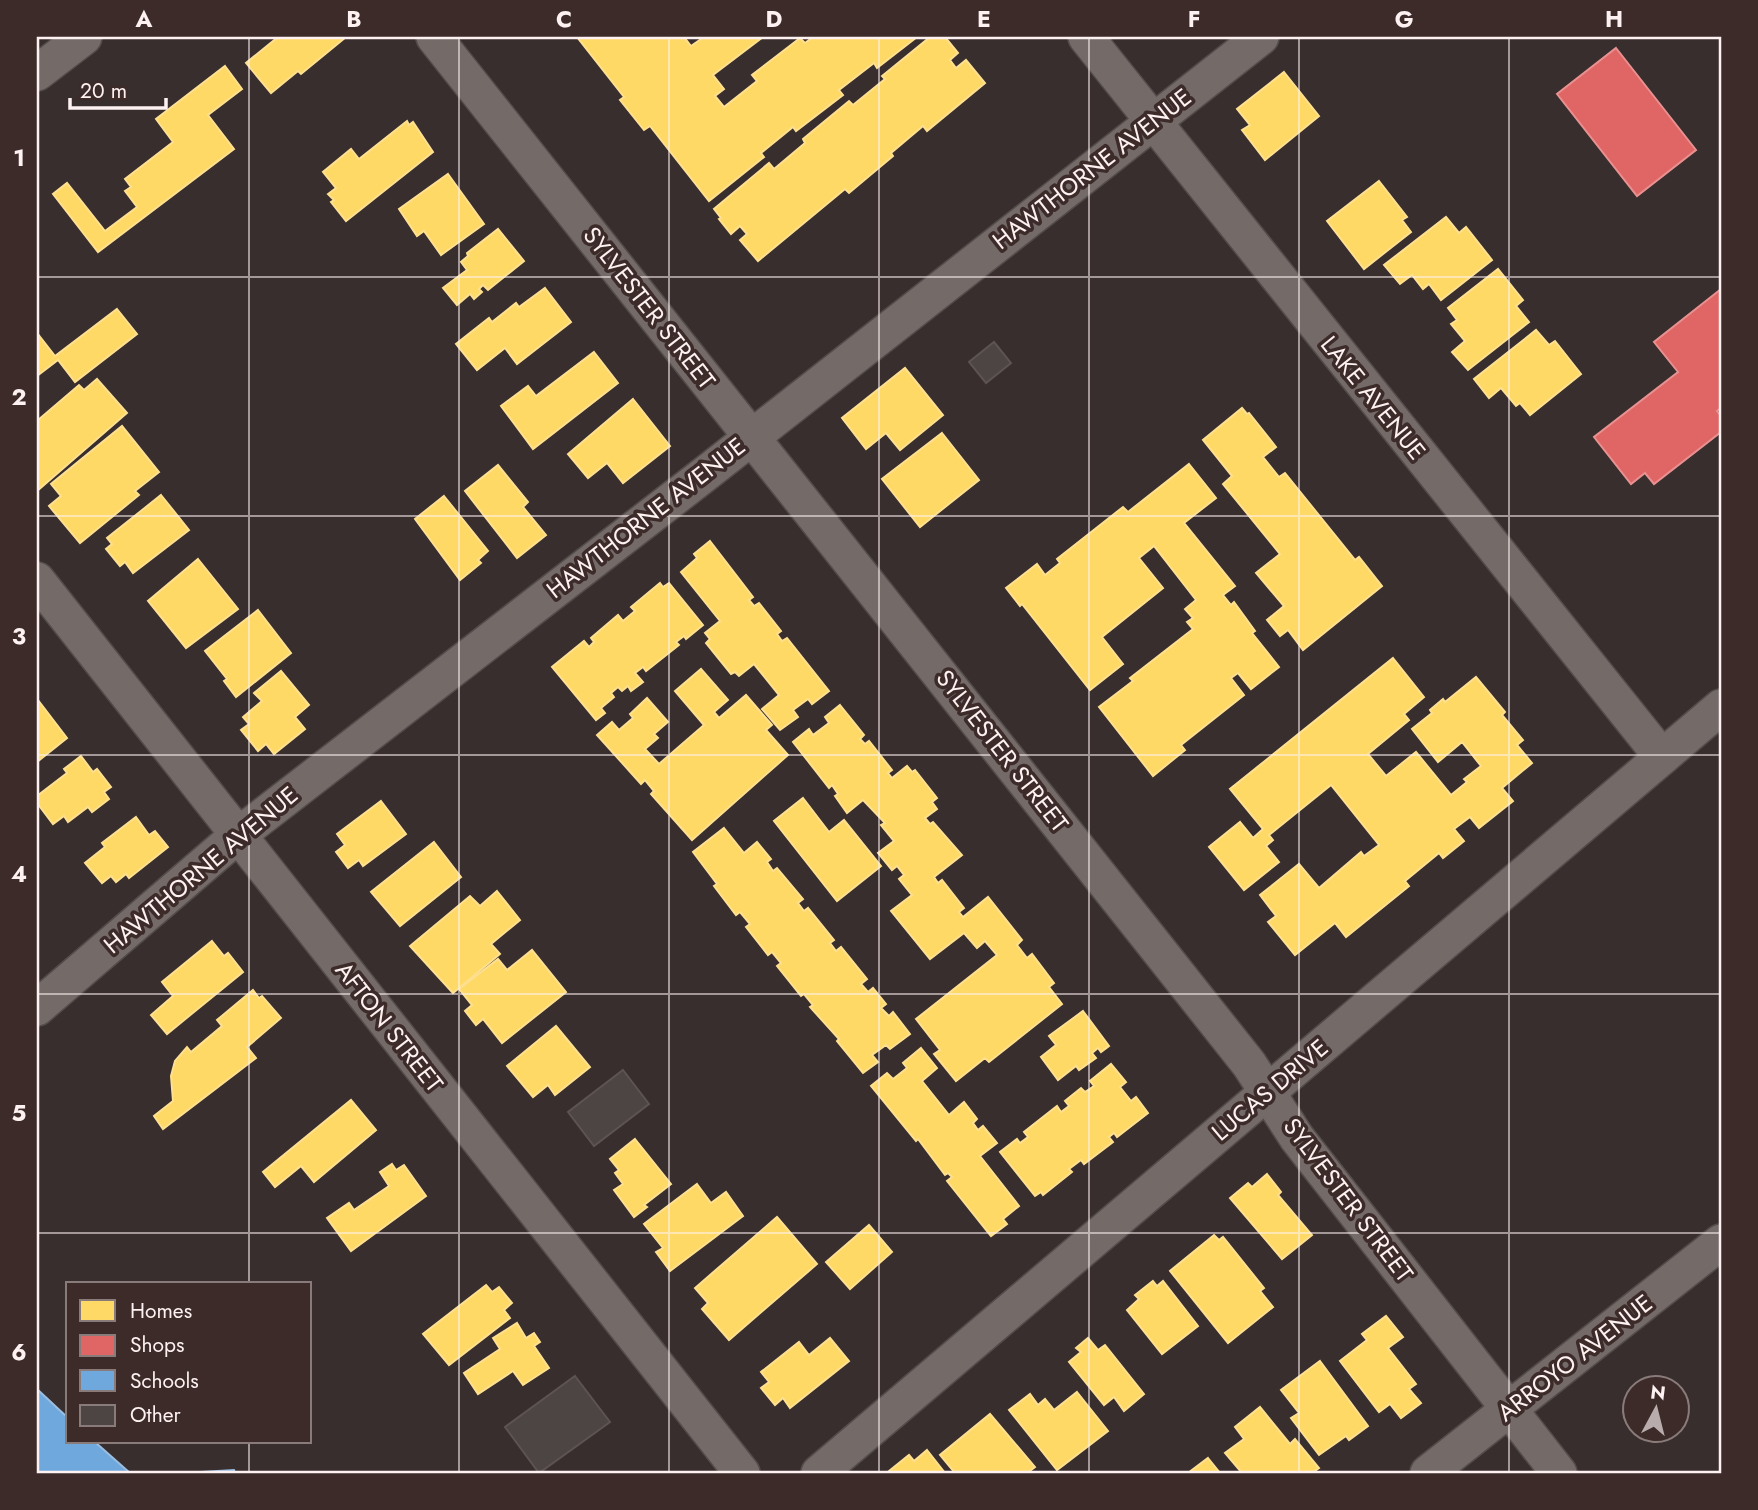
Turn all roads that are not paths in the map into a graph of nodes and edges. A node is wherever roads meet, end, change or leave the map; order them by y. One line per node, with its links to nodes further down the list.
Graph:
1 (84, 37): 5 (street)
2 (434, 37): 7 (street, SYLVESTER STREET)
3 (1086, 37): 6 (street, LAKE AVENUE)
4 (1261, 37): 6 (street, HAWTHORNE AVENUE)
5 (37, 73)
6 (1153, 122): 7 (street, HAWTHORNE AVENUE); 10 (street, LAKE AVENUE)
7 (752, 436): 11 (street, HAWTHORNE AVENUE); 13 (street, SYLVESTER STREET)
8 (37, 580): 11 (street, AFTON STREET)
9 (1721, 707): 10 (street, LUCAS DRIVE)
10 (1662, 757): 13 (street, LUCAS DRIVE)
11 (237, 836): 12 (street, HAWTHORNE AVENUE); 16 (street, AFTON STREET)
12 (37, 1008)
13 (1268, 1091): 15 (street, SYLVESTER STREET); 17 (street, LUCAS DRIVE)
14 (1721, 1242): 15 (street, ARROYO AVENUE)
15 (1509, 1409): 18 (street, ARROYO AVENUE); 19 (street, SYLVESTER STREET)
16 (743, 1473)
17 (819, 1473)
18 (1428, 1473)
19 (1559, 1473)

